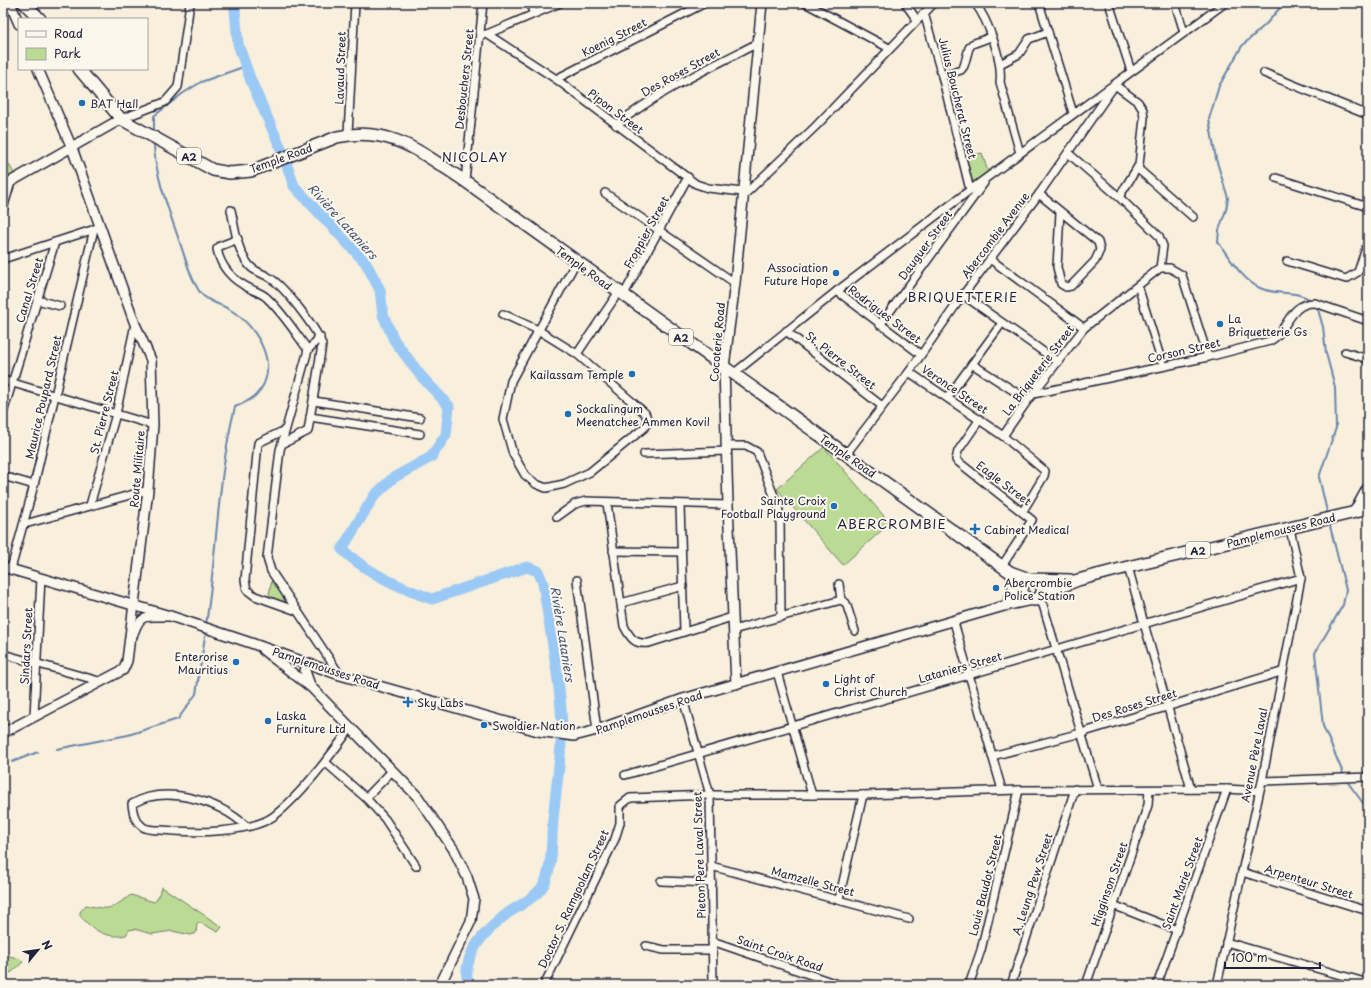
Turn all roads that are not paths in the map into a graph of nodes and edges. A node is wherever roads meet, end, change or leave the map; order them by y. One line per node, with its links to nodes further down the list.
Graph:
1 (10, 3): 22 (main road)
2 (24, 3): 20 (main road)
3 (190, 3): 39 (street)
4 (355, 3): 41 (street, Lavaud Street)
5 (483, 3): 25 (street, Desbouchers Street)
6 (531, 3): 18 (street)
7 (560, 3): 18 (street)
8 (705, 3): 35 (street, Koenig Street)
9 (762, 3): 27 (main road, Cocoterie Road)
10 (805, 3): 28 (street)
11 (905, 3): 21 (street)
12 (934, 3): 19 (street)
13 (975, 3): 26 (street)
14 (1039, 3): 23 (street)
15 (1109, 3): 32 (street)
16 (1175, 3): 24 (street)
17 (1225, 3): 24 (street)
18 (533, 13): 25 (street)
19 (924, 13): 21 (street); 34 (street, Julius Boucherat Street)
20 (39, 18)
21 (917, 20): 28 (street)
22 (18, 22)
23 (1048, 32): 29 (street); 37 (street)
24 (1184, 32): 32 (street)
25 (484, 34): 35 (street, Pipon Street); 49 (street, Desbouchers Street)
26 (991, 37): 29 (street); 34 (street)
27 (758, 42): 40 (street, Des Roses Street); 53 (main road, Cocoterie Road)
28 (889, 48): 53 (street)
29 (1000, 64): 43 (street)
30 (38, 70): 42 (main road, Route Militaire)
31 (80, 70): 39 (main road, A2)
32 (1130, 71): 36 (street)
33 (1264, 73): 38 (street)
34 (942, 76): 51 (street, Julius Boucherat Street)
35 (556, 79): 40 (street, Pipon Street)
36 (1115, 85): 37 (street); 44 (street, Abercombie Avenue); 45 (street)
37 (1073, 112): 43 (street)
38 (1368, 115)
39 (121, 119): 41 (main road, Temple Road / A2); 42 (main road)
40 (616, 125): 46 (street, Pipon Street)
41 (348, 134): 49 (main road, Temple Road / A2)
42 (72, 148): 50 (main road); 61 (main road, Route Militaire)
43 (1020, 153): 47 (street)
44 (1068, 153): 54 (street, Abercombie Avenue); 55 (street)
45 (1137, 168): 55 (street); 60 (street)
46 (688, 177): 53 (street, Pipon Street); 62 (street, Froppier Street)
47 (988, 178): 51 (street); 82 (street, Dauguer Street)
48 (1276, 178): 56 (street)
49 (464, 181): 69 (main road, Temple Road / A2)
50 (7, 184): 57 (street)
51 (970, 190): 73 (street)
52 (605, 192): 62 (street)
53 (743, 194): 71 (main road, Cocoterie Road)
54 (1039, 194): 59 (street); 67 (street, Abercombie Avenue)
55 (1119, 197): 70 (street)
56 (1368, 207)
57 (3, 209)
58 (231, 210): 63 (street)
59 (1060, 212): 59 (street)
60 (1193, 217)
61 (97, 228): 64 (street); 81 (main road, Route Militaire); 100 (street, Maurice Poupard Street)
62 (660, 231): 71 (street); 74 (street, Froppier Street)
63 (238, 239): 86 (street); 87 (street)
64 (55, 242): 66 (street); 76 (street, Canal Street)
65 (1368, 245): 68 (street)
66 (3, 259)
67 (990, 259): 75 (street, Abercombie Avenue); 83 (street)
68 (1287, 261)
69 (576, 262): 74 (main road, Temple Road / A2); 84 (street)
70 (1160, 268): 72 (street, La Briqueterie Street); 91 (street)
71 (734, 283): 96 (main road, Cocoterie Road)
72 (1138, 286): 83 (street, La Briqueterie Street); 95 (street)
73 (837, 291): 82 (street, Rodrigues Street); 85 (street)
74 (621, 294): 89 (street, Froppier Street); 96 (main road, Temple Road / A2)
75 (963, 295): 80 (street); 90 (street, Abercombie Avenue)
76 (37, 300): 77 (street); 99 (street, Canal Street)
77 (60, 306)
78 (503, 314): 84 (street)
79 (1368, 321): 91 (street, Corson Street)
80 (1002, 323): 93 (street); 94 (street)
81 (135, 324): 106 (street, St. Pierre Street); 110 (main road, Route Militaire)
82 (880, 325): 90 (street, Rodrigues Street)
83 (1084, 328): 93 (street, La Briqueterie Street)
84 (538, 330): 89 (street); 89 (street)
85 (786, 331): 96 (street); 104 (street, St. Pierre Street)
86 (320, 337): 87 (street); 103 (street)
87 (308, 350): 111 (street)
88 (1344, 352): 92 (street)
89 (577, 354)
90 (920, 354): 97 (street, Abercombie Avenue)
91 (1208, 357): 95 (street, Corson Street)
92 (1368, 359)
93 (1058, 362): 102 (street, La Briqueterie Street)
94 (972, 364): 101 (street); 102 (street)
95 (1163, 366): 102 (street, Corson Street)
96 (729, 371): 115 (main road, Cocoterie Road); 117 (main road, Temple Road / A2)
97 (909, 372): 101 (street, Veronce Street); 104 (street, Abercombie Avenue)
98 (3, 380): 99 (street)
99 (12, 383): 100 (street); 105 (street, Canal Street)
100 (55, 396): 106 (street); 119 (street, Maurice Poupard Street)
101 (948, 397): 109 (street, Veronce Street)
102 (1030, 397): 113 (street, La Briqueterie Street)
103 (314, 401): 107 (street); 108 (street)
104 (882, 406): 117 (street, Abercombie Avenue)
105 (3, 413)
106 (116, 414): 110 (street); 123 (street, St. Pierre Street)
107 (310, 417): 112 (street); 114 (street)
108 (420, 418)
109 (980, 419): 113 (street, Veronce Street); 127 (street, Eagle Street)
110 (153, 425): 121 (main road, Route Militaire)
111 (285, 430): 114 (street); 150 (street)
112 (420, 434)
113 (1002, 436): 127 (street, Veronce Street)
114 (282, 444): 150 (street)
115 (727, 448): 116 (street); 125 (main road, Cocoterie Road); 153 (street)
116 (644, 454)
117 (846, 454): 136 (main road, Temple Road / A2)
118 (3, 476): 119 (street)
119 (34, 485): 130 (street, Maurice Poupard Street)
120 (1368, 487): 128 (main road)
121 (148, 490): 123 (street); 149 (main road, Route Militaire)
122 (607, 503): 124 (street); 129 (street); 132 (street)
123 (90, 505): 130 (street)
124 (680, 505): 125 (street); 133 (street)
125 (728, 505): 152 (main road, Cocoterie Road)
126 (1368, 508): 128 (main road, Pamplemousses Road / A2)
127 (1023, 511): 136 (street, Eagle Street)
128 (1354, 512): 131 (main road, Pamplemousses Road / A2)
129 (557, 517)
130 (24, 524): 135 (street, Maurice Poupard Street)
131 (1290, 529): 134 (main road, Pamplemousses Road / A2); 138 (street, Avenue Père Laval)
132 (613, 551): 133 (street); 147 (street)
133 (681, 552): 143 (street)
134 (1128, 567): 141 (main road, Pamplemousses Road / A2); 155 (street)
135 (7, 568): 137 (main road, Pamplemousses Road)
136 (1009, 572): 140 (main road, Temple Road / A2); 144 (main road, Temple Road / A2); 148 (main road)
137 (41, 578): 149 (main road, Pamplemousses Road); 164 (street, Sindars Street)
138 (1301, 578): 155 (street, Lataniers Street); 166 (street, Avenue Père Laval)
139 (577, 580): 178 (street)
140 (1033, 580): 141 (main road, Pamplemousses Road / A2); 144 (main road); 145 (main road)
141 (1078, 580): 145 (main road, Pamplemousses Road / A2)
142 (839, 584): 146 (street)
143 (683, 586): 147 (street); 157 (street)
144 (1022, 590): 145 (main road, A2); 148 (main road)
145 (1037, 598): 148 (main road, Pamplemousses Road); 161 (street)
146 (841, 600): 153 (street); 158 (street)
147 (621, 603): 157 (street)
148 (1007, 604): 154 (main road, Pamplemousses Road)
149 (134, 606): 151 (main road, Pamplemousses Road); 160 (main road, Route Militaire)
150 (297, 611): 167 (street)
151 (170, 616): 159 (main road, Pamplemousses Road); 160 (street)
152 (732, 617): 156 (main road, Cocoterie Road); 157 (street)
153 (781, 617): 156 (street)
154 (954, 622): 165 (main road, Pamplemousses Road); 168 (street)
155 (1143, 624): 161 (street, Lataniers Street); 174 (street)
156 (733, 630): 171 (main road, Cocoterie Road)
157 (684, 631)
158 (856, 631)
159 (251, 643): 163 (main road, Pamplemousses Road); 169 (main road)
160 (129, 649): 170 (main road, Route Militaire)
161 (1056, 650): 168 (street, Lataniers Street); 180 (street)
162 (3, 654): 164 (street)
163 (303, 661): 167 (main road, Pamplemousses Road); 169 (main road); 172 (main road)
164 (36, 662): 170 (street); 175 (street, Sindars Street)
165 (777, 672): 171 (main road, Pamplemousses Road); 176 (street)
166 (1281, 672): 174 (street, Des Roses Street); 187 (street, Avenue Père Laval)
167 (340, 675): 178 (main road, Pamplemousses Road)
168 (969, 676): 176 (street, Lataniers Street); 182 (street)
169 (299, 678): 172 (main road)
170 (99, 681): 175 (main road, Route Militaire)
171 (736, 684): 173 (main road, Pamplemousses Road)
172 (312, 688): 177 (main road)
173 (683, 699): 178 (main road, Pamplemousses Road); 181 (street, Pieton Pere Laval Street)
174 (1168, 707): 180 (street, Des Roses Street); 190 (street)
175 (34, 716): 179 (main road, Route Militaire)
176 (793, 726): 181 (street, Lataniers Street); 196 (street)
177 (350, 729): 183 (street); 184 (main road)
178 (597, 730)
179 (3, 733)
180 (1081, 733): 182 (street, Des Roses Street); 189 (street)
181 (698, 754): 185 (street, Lataniers Street); 198 (street, Pieton Pere Laval Street)
182 (992, 756): 192 (street)
183 (325, 762): 199 (street); 200 (street)
184 (392, 770): 199 (street); 216 (main road)
185 (625, 775)
186 (1368, 777): 187 (street)
187 (1262, 781): 195 (street, Avenue Père Laval)
188 (1075, 789): 189 (street); 193 (street); 221 (street, A. Leung Pew Street)
189 (1098, 789): 194 (street)
190 (1191, 789): 191 (street); 194 (street)
191 (1227, 789): 195 (street); 210 (street, Saint Marie Street)
192 (1002, 790): 193 (street); 197 (street)
193 (1019, 790): 220 (street, Louis Baudot Street)
194 (1150, 790): 207 (street, Higginson Street)
195 (1259, 791): 203 (street, Avenue Père Laval)
196 (812, 795): 197 (street); 198 (street)
197 (864, 795): 206 (street)
198 (710, 796): 202 (street, Pieton Pere Laval Street); 217 (street, Doctor S. Ramgoolam Street)
199 (366, 798): 201 (street)
200 (246, 826): 200 (street)
201 (416, 866)
202 (711, 866): 205 (street, Pieton Pere Laval Street); 206 (street, Mamzelle Street)
203 (1242, 872): 208 (street, Arpenteur Street); 212 (street, Avenue Père Laval)
204 (661, 881): 205 (street)
205 (712, 883): 211 (street, Pieton Pere Laval Street)
206 (838, 899): 209 (street, Mamzelle Street)
207 (1113, 905): 210 (street); 222 (street, Higginson Street)
208 (1368, 911)
209 (909, 919)
210 (1177, 930): 223 (street, Saint Marie Street)
211 (712, 941): 214 (street, Pieton Pere Laval Street); 219 (street, Saint Croix Road)
212 (1226, 942): 215 (street); 224 (street, Avenue Père Laval)
213 (646, 946): 214 (street)
214 (713, 950): 218 (street, Pieton Pere Laval Street)
215 (1368, 982)
216 (440, 985)
217 (544, 985)
218 (713, 985)
219 (840, 985)
220 (969, 985)
221 (1011, 985)
222 (1086, 985)
223 (1157, 985)
224 (1217, 985)

